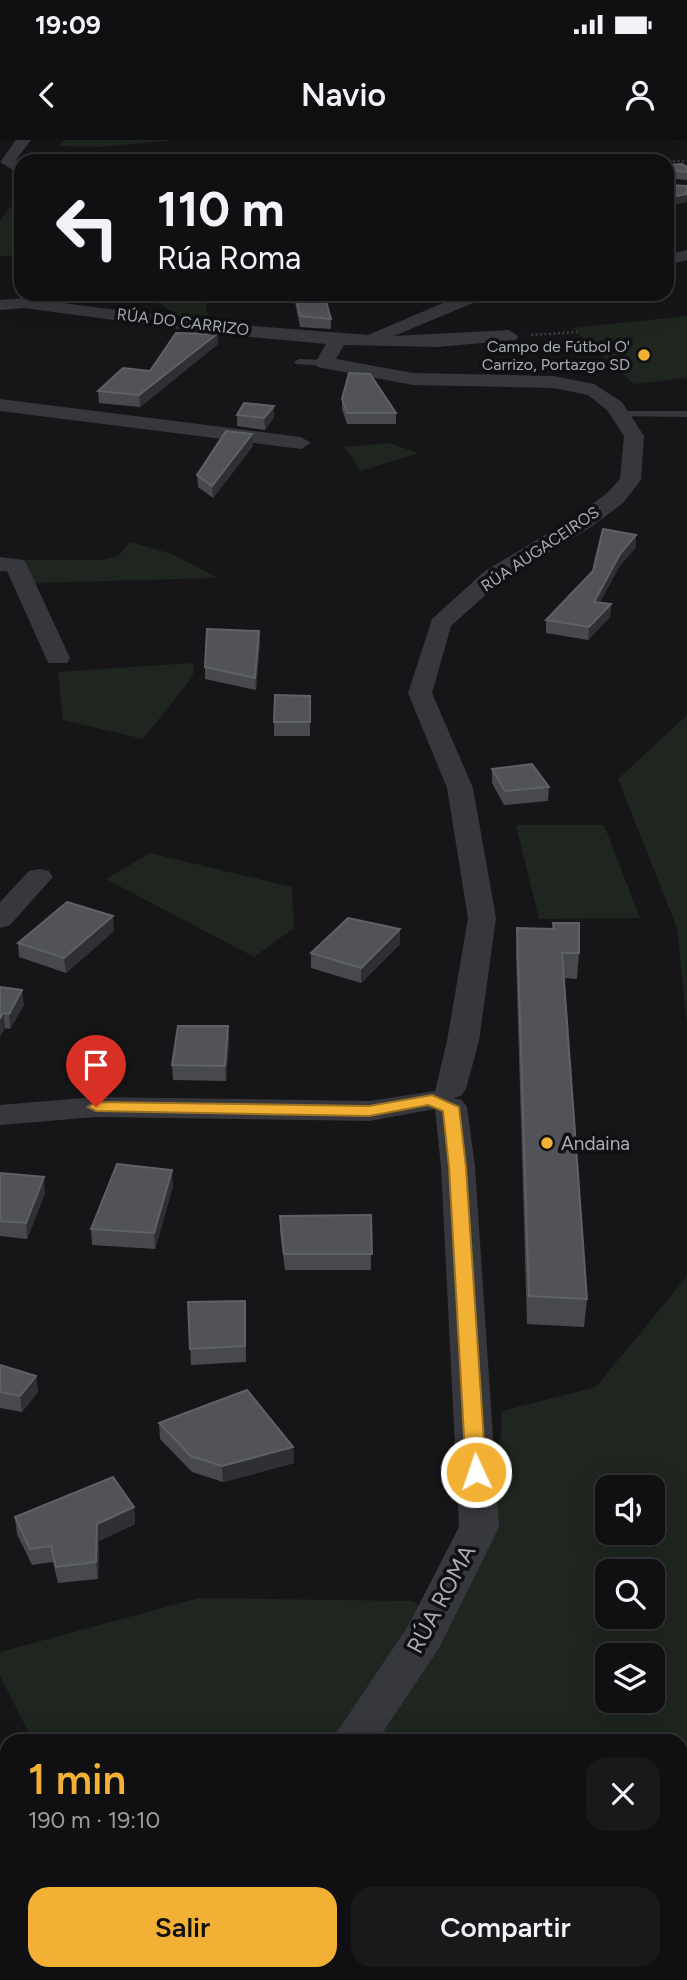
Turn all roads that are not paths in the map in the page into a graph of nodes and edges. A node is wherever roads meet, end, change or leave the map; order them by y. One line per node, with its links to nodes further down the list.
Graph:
1 (24, 140): 2 (street)
2 (14, 165)
3 (463, 301): 7 (street, RÚA DO CARRIZO)
4 (0, 305): 6 (street, RÚA DO CARRIZO)
5 (509, 335): 7 (street, RÚA DO CARRIZO)
6 (339, 338): 7 (street, RÚA DO CARRIZO); 9 (street)
7 (366, 341)
8 (299, 362): 9 (lane)
9 (324, 363): 11 (street, RÚA AUGACEIROS)
10 (0, 405): 13 (street)
11 (619, 414): 12 (lane); 18 (street, RÚA AUGACEIROS)
12 (687, 414)
13 (301, 443)
14 (0, 564): 15 (street)
15 (58, 658)
16 (39, 877): 17 (street)
17 (0, 919)
18 (444, 1099): 19 (street); 20 (street, RÚA ROMA)
19 (0, 1115)
20 (358, 1734)

